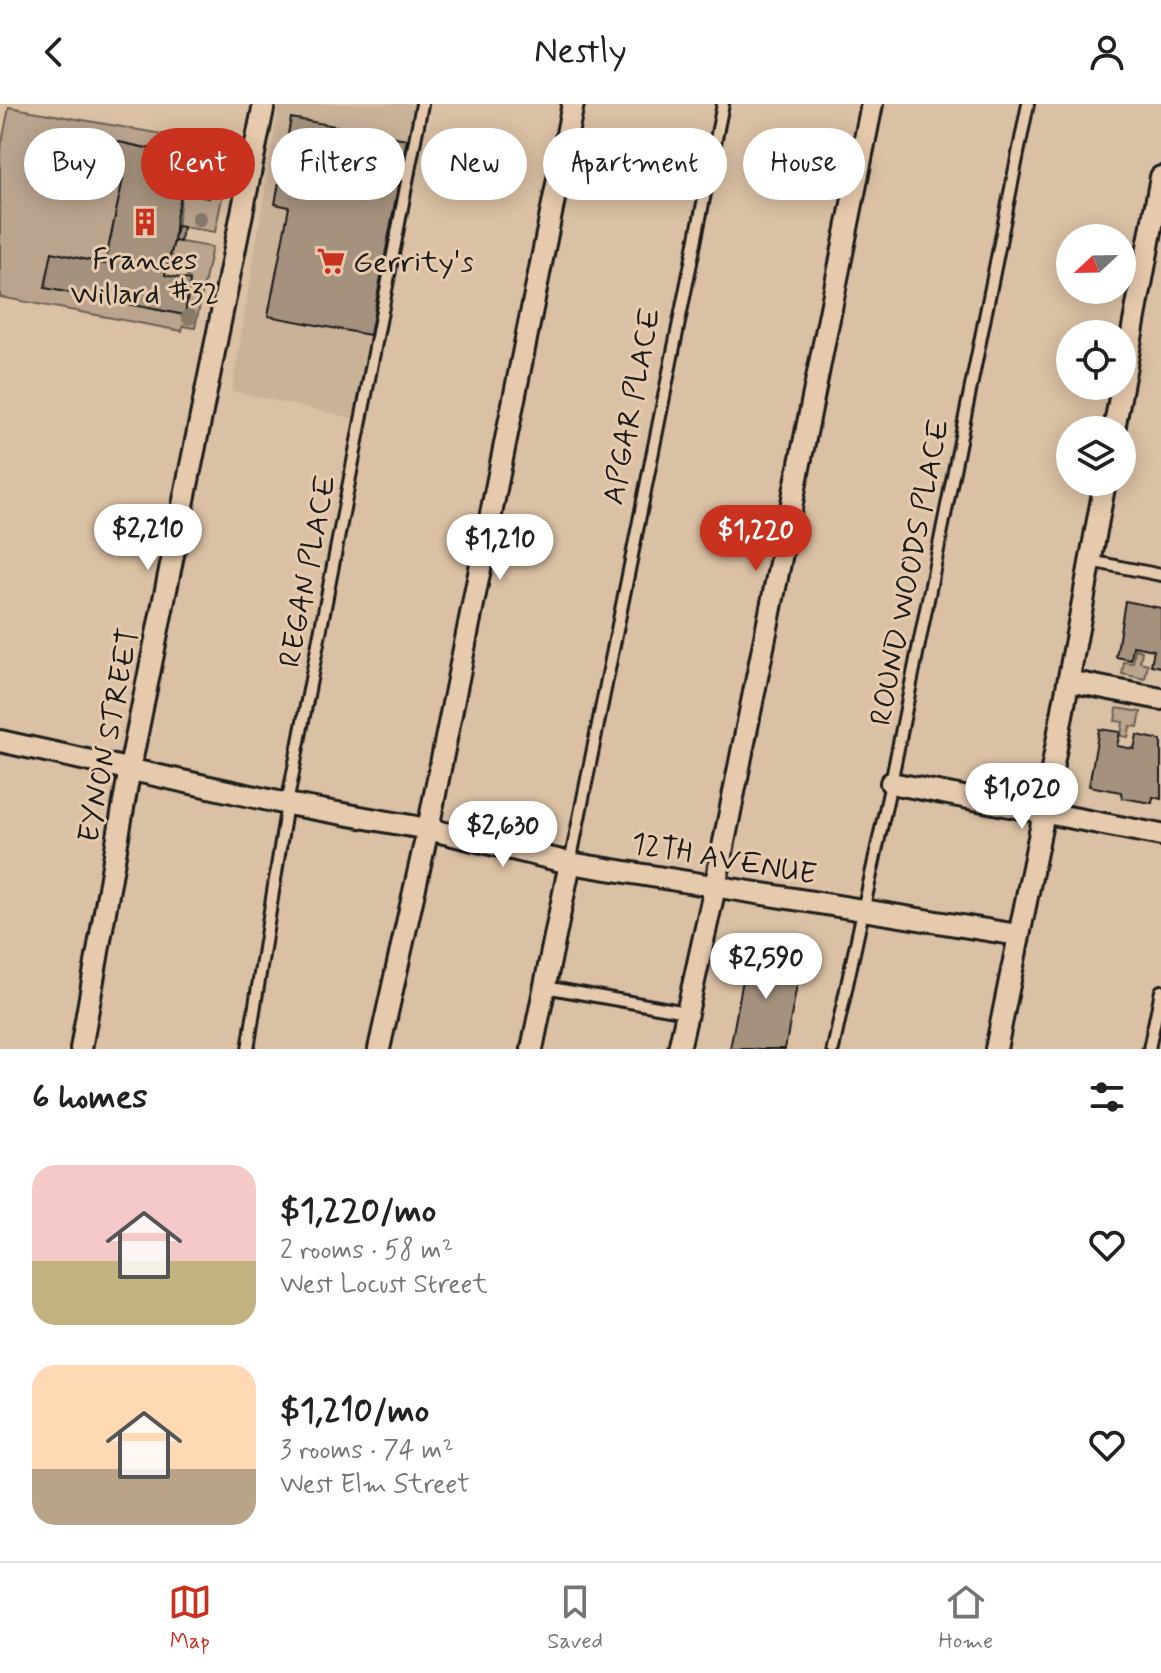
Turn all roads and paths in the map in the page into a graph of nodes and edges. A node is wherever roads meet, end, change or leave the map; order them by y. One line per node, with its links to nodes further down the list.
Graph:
1 (264, 104): 15 (street, EYNON STREET)
2 (422, 104): 17 (lane, REGAN PLACE)
3 (573, 104): 19 (street)
4 (723, 104): 21 (lane, APGAR PLACE)
5 (872, 104): 22 (street)
6 (1028, 104): 16 (lane, ROUND WOODS PLACE)
7 (1160, 189): 8 (street)
8 (1117, 416)
9 (1102, 496): 10 (street)
10 (1090, 561): 11 (lane); 12 (street)
11 (1161, 575)
12 (1069, 681): 13 (street); 18 (street)
13 (1161, 699)
14 (0, 741): 15 (street, 12TH AVENUE)
15 (130, 768): 17 (street, 12TH AVENUE); 28 (street, EYNON STREET)
16 (891, 783): 18 (street); 23 (lane, ROUND WOODS PLACE)
17 (287, 804): 19 (street, 12TH AVENUE); 29 (lane, REGAN PLACE)
18 (1044, 813): 20 (street); 24 (street)
19 (428, 829): 21 (street, 12TH AVENUE); 30 (street)
20 (1161, 835)
21 (570, 863): 22 (street, 12TH AVENUE); 25 (street, APGAR PLACE)
22 (715, 887): 23 (street, 12TH AVENUE); 27 (street)
23 (861, 912): 24 (street, 12TH AVENUE); 33 (lane, ROUND WOODS PLACE)
24 (1018, 935): 34 (street)
25 (545, 987): 27 (lane); 31 (street, APGAR PLACE)
26 (1161, 991): 35 (lane)
27 (686, 1012): 32 (street)
28 (81, 1049)
29 (248, 1049)
30 (379, 1049)
31 (532, 1049)
32 (679, 1049)
33 (833, 1049)
34 (996, 1049)
35 (1149, 1049)

